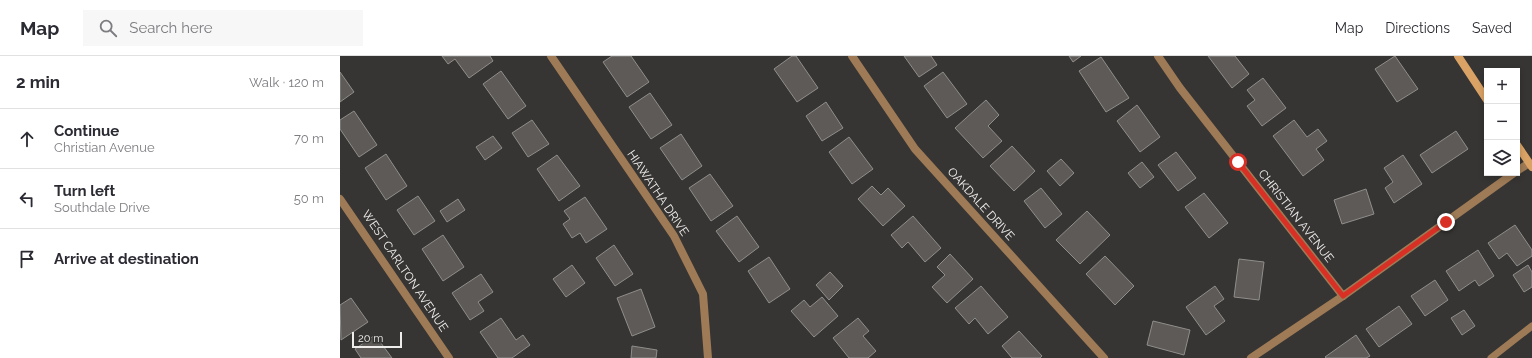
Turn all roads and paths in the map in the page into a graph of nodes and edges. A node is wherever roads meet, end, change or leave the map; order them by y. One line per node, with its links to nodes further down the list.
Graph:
1 (551, 56): 14 (street, HIAWATHA DRIVE)
2 (852, 56): 15 (street, OAKDALE DRIVE)
3 (1158, 56): 11 (street, CHRISTIAN AVENUE)
4 (1458, 56): 5 (street)
5 (1484, 95)
6 (1520, 150): 7 (street)
7 (1530, 165): 8 (street)
8 (1520, 170)
9 (1510, 176): 11 (street)
10 (340, 199): 13 (street, WEST CARLTON AVENUE)
11 (1343, 296): 16 (street)
12 (1532, 326): 17 (lane)
13 (449, 358)
14 (708, 358)
15 (1104, 358)
16 (1251, 358)
17 (1491, 358)

